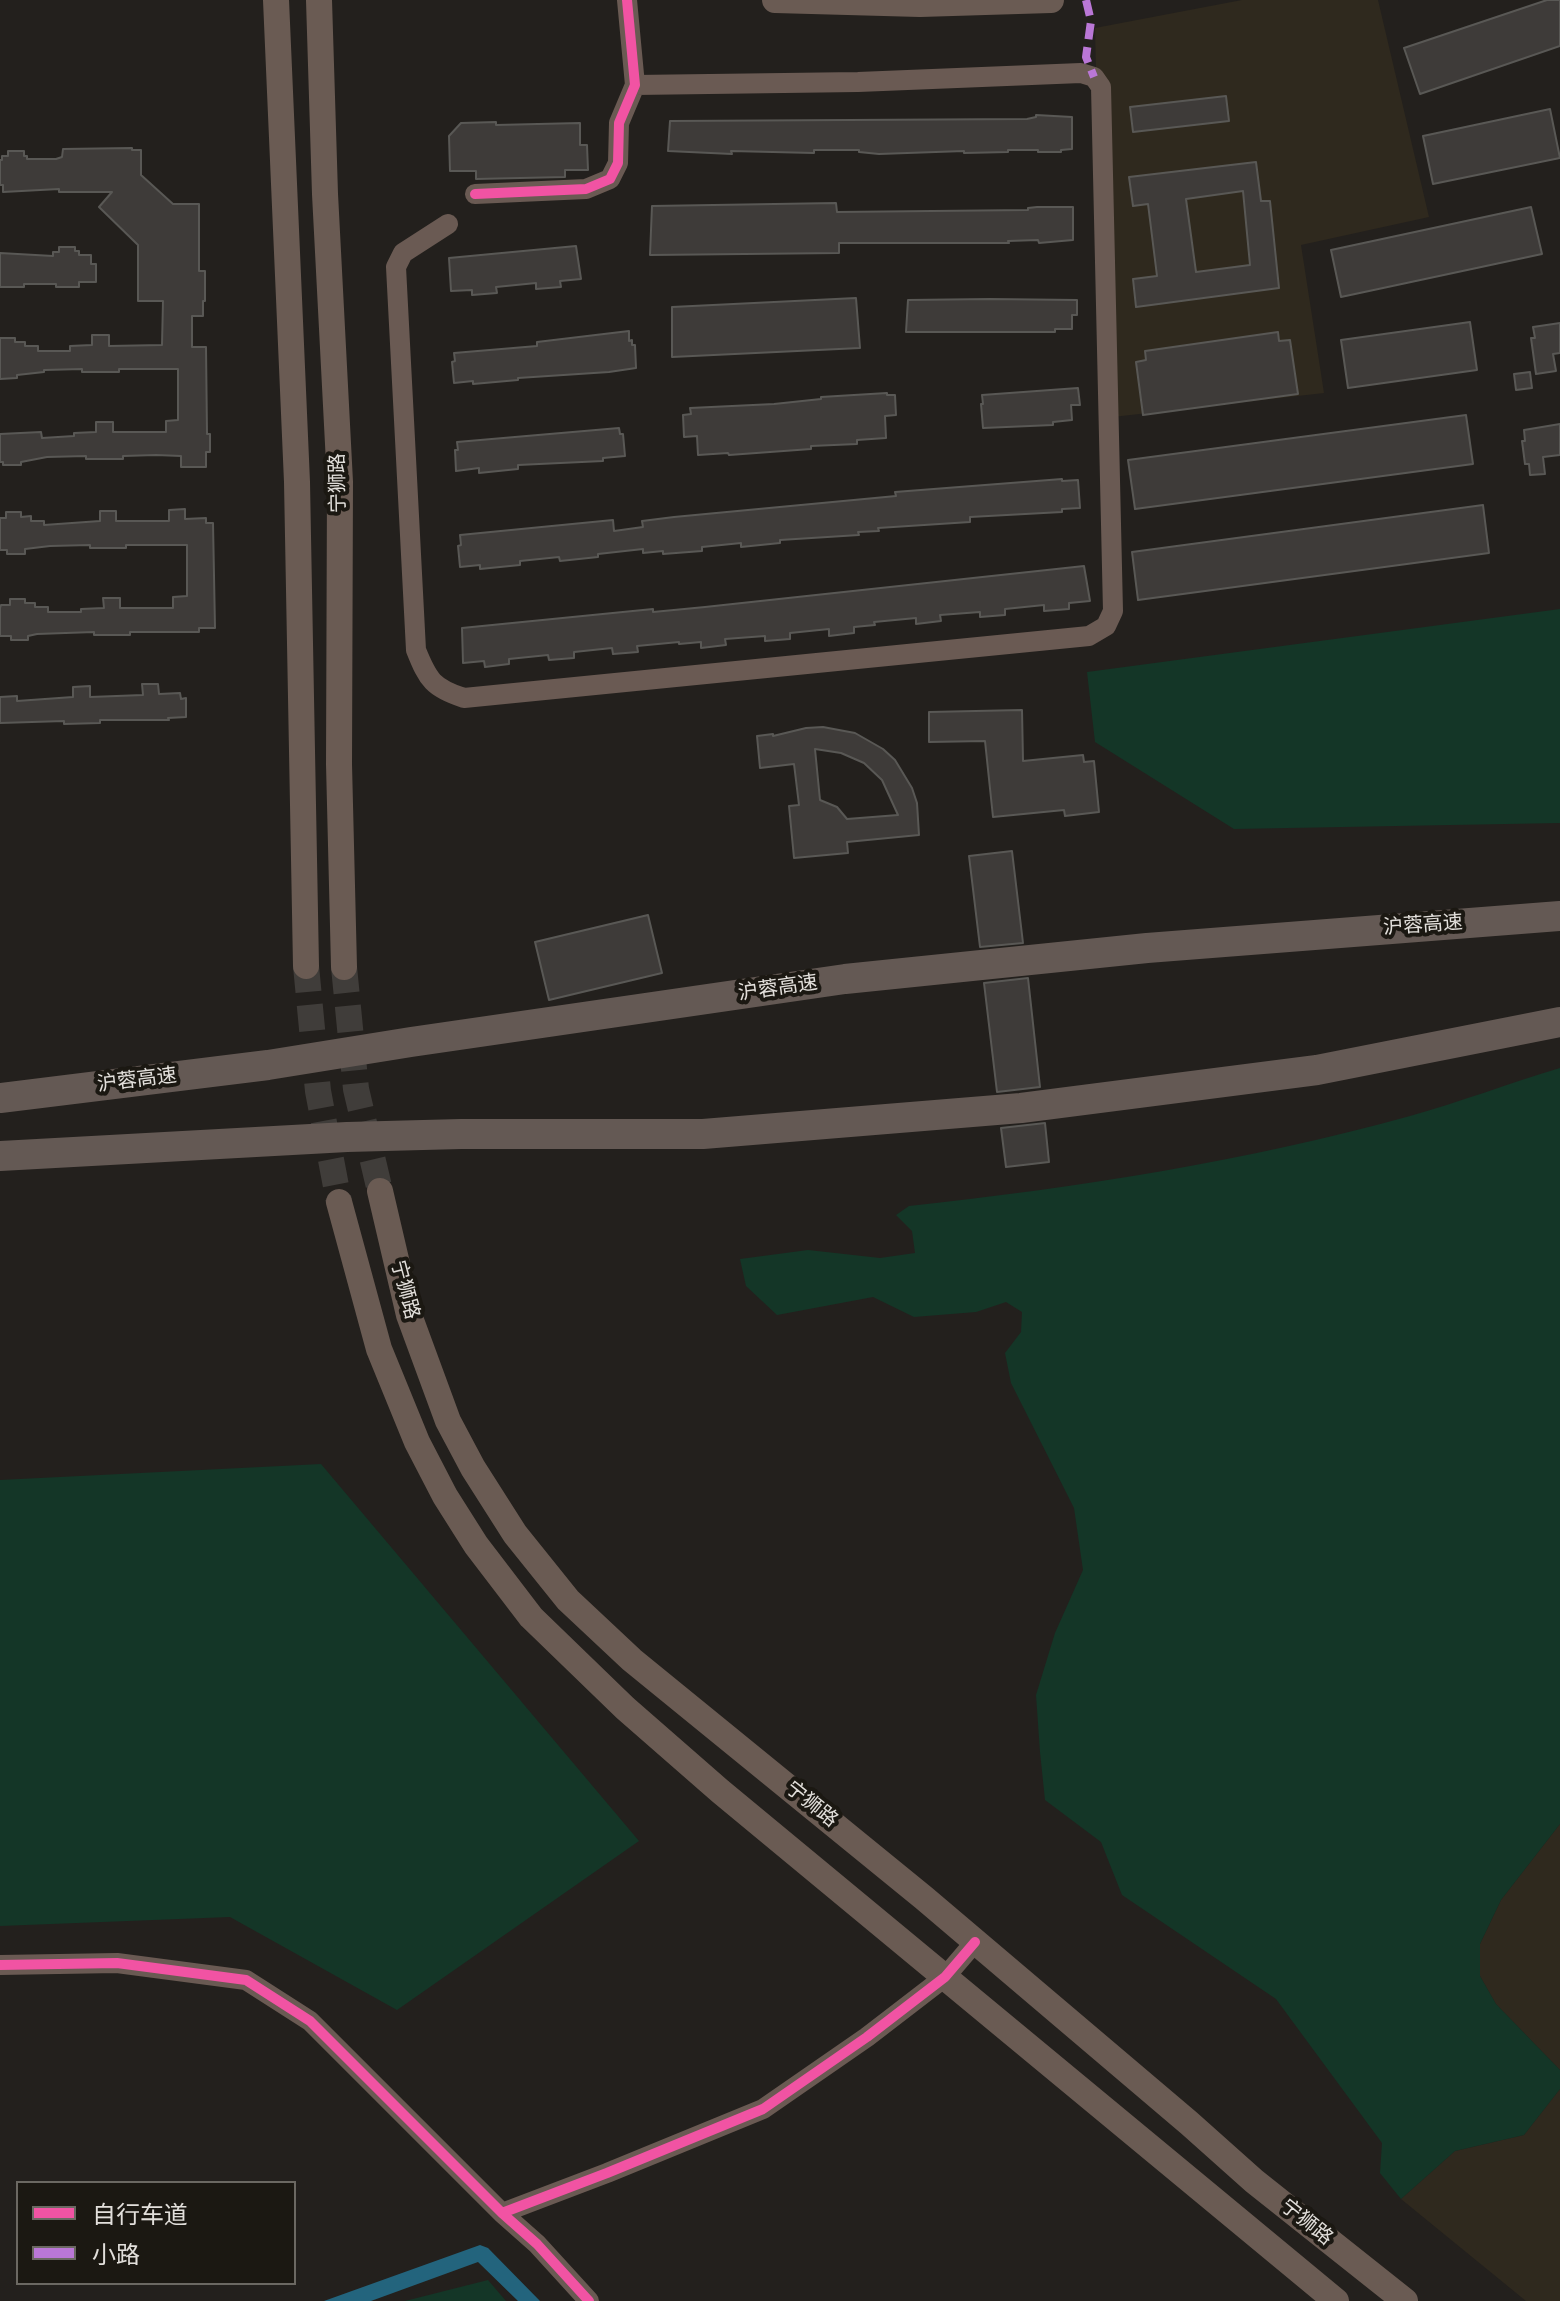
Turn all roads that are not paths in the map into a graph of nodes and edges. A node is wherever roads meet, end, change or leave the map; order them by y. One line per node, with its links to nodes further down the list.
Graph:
1 (276, 0): 11 (main road, 宁狮路)
2 (319, 0): 12 (main road, 宁狮路)
3 (627, 0): 7 (street)
4 (775, 0): 6 (main road)
5 (1051, 0): 6 (main road)
6 (920, 2)
7 (635, 85): 8 (street); 9 (street)
8 (475, 194)
9 (448, 224)
10 (1560, 916): 14 (highway, 沪蓉高速)
11 (306, 966)
12 (344, 967)
13 (1560, 1022): 15 (highway)
14 (0, 1098)
15 (0, 1156)
16 (380, 1191): 18 (main road, 宁狮路)
17 (339, 1202): 20 (main road, 宁狮路)
18 (975, 1942): 20 (street); 24 (main road, 宁狮路)
19 (0, 1965): 21 (street)
20 (945, 1977): 21 (street); 23 (main road, 宁狮路)
21 (502, 2213): 22 (street)
22 (589, 2301)
23 (1336, 2301)
24 (1405, 2301)

